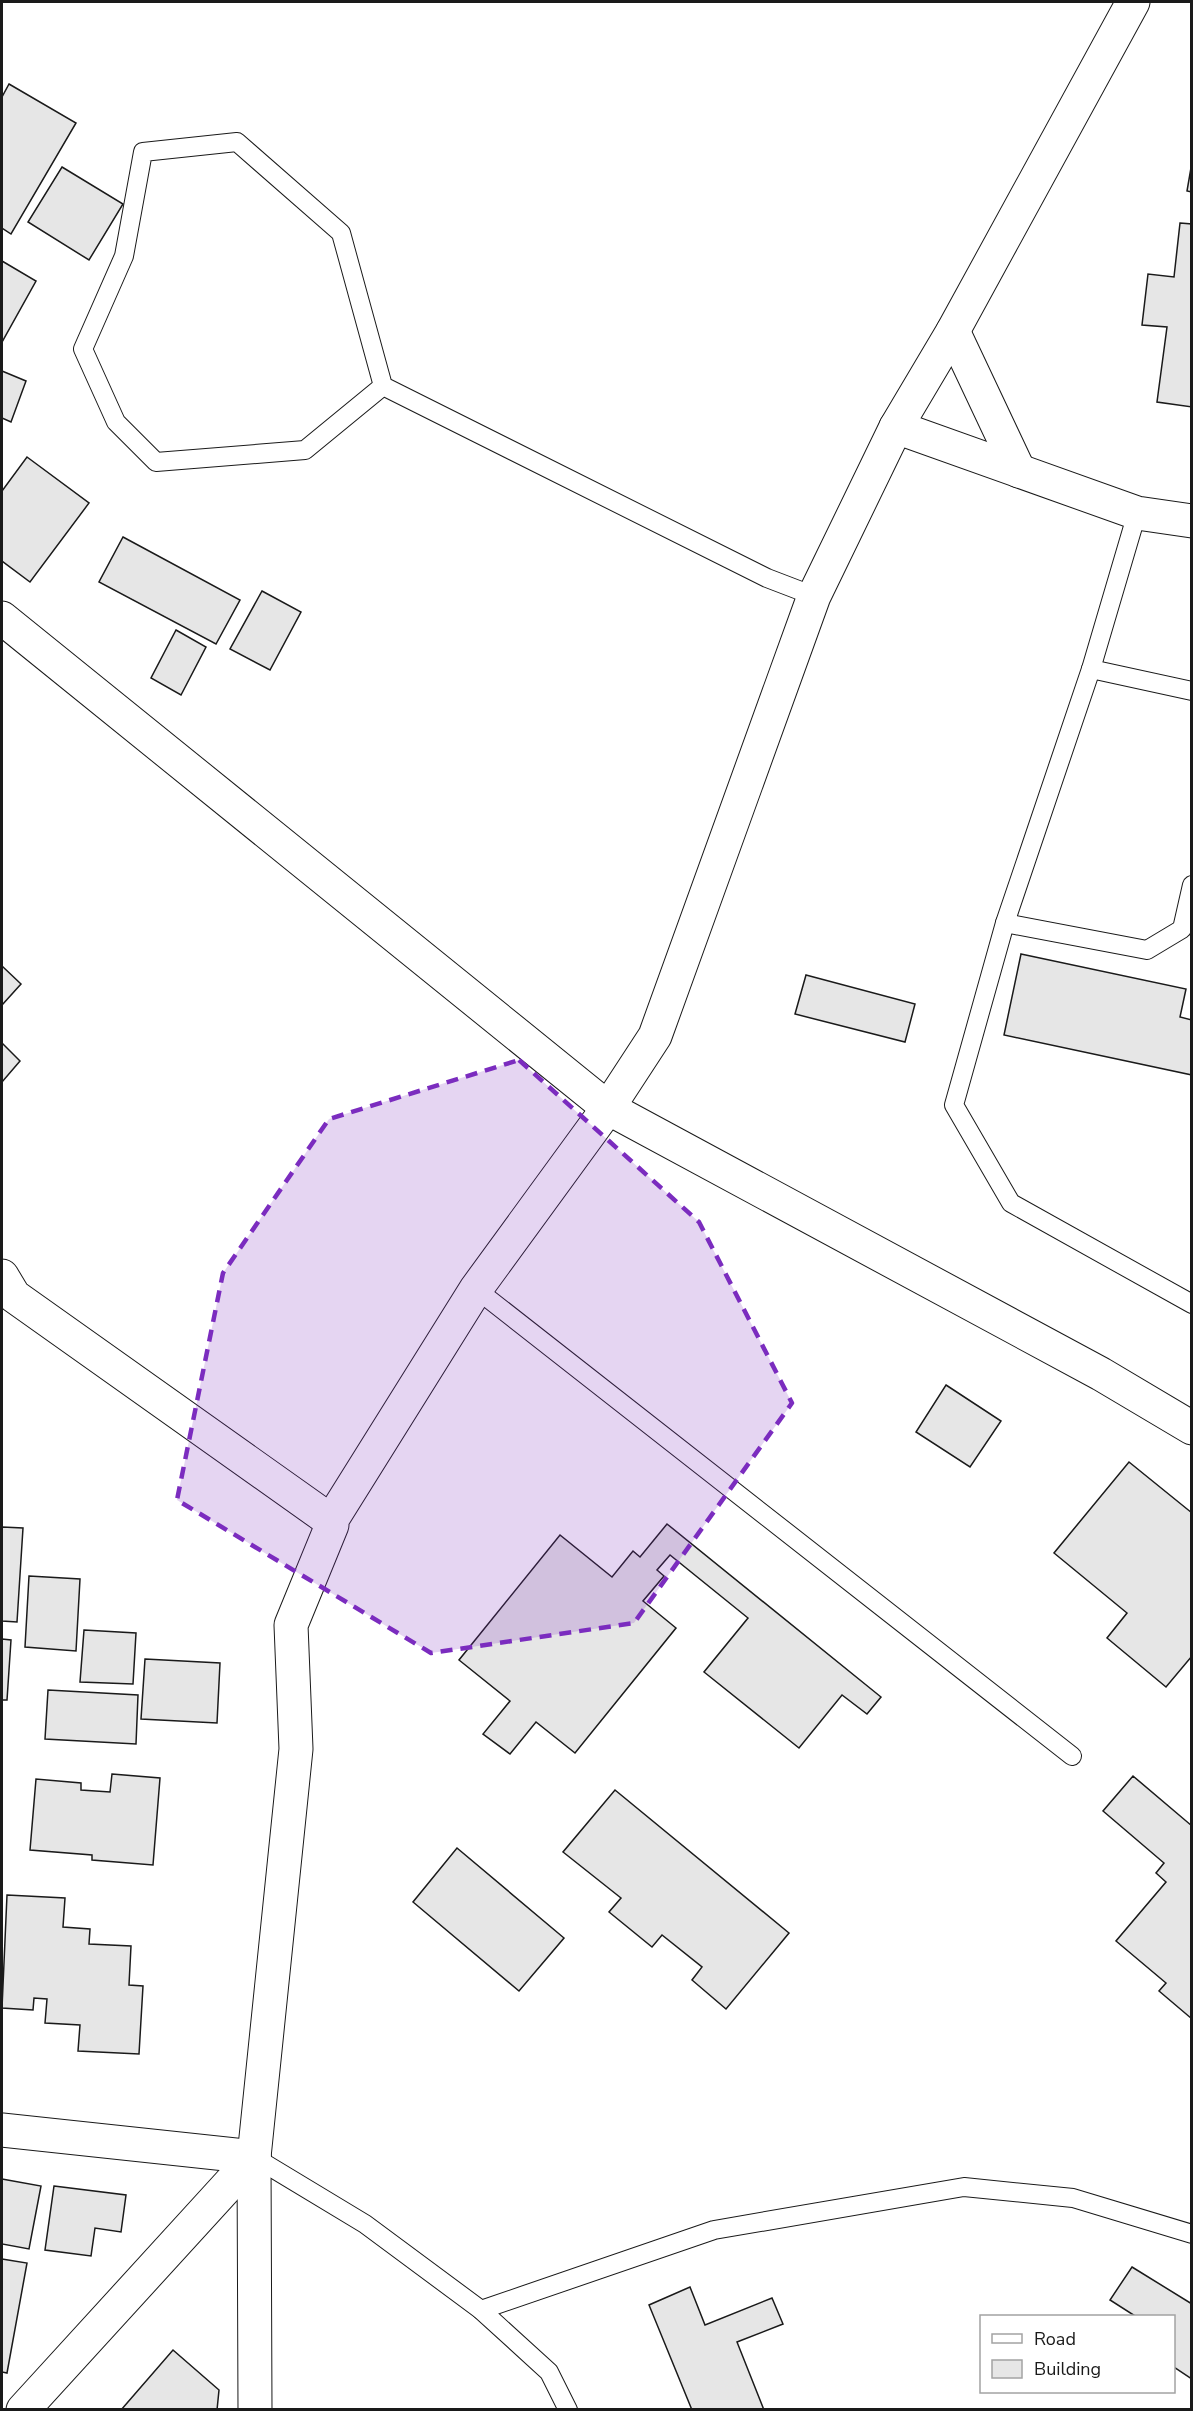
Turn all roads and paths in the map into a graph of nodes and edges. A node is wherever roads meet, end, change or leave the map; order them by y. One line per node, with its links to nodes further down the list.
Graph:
1 (1133, 2): 2 (street)
2 (953, 331): 4 (street); 5 (street)
3 (383, 386): 3 (lane); 8 (lane)
4 (896, 428): 5 (street); 8 (street)
5 (1019, 471): 6 (street)
6 (1137, 513): 7 (street); 10 (lane)
7 (1191, 521)
8 (814, 596): 14 (street)
9 (2, 618): 14 (street)
10 (1091, 669): 11 (lane); 13 (lane)
11 (1191, 691)
12 (1191, 885): 13 (lane)
13 (1005, 923): 17 (lane)
14 (608, 1108): 16 (street); 18 (street)
15 (2, 1276): 19 (street)
16 (476, 1289): 19 (street); 20 (lane)
17 (1191, 1304)
18 (1191, 1428)
19 (331, 1521): 22 (street)
20 (1072, 1756)
21 (2, 2130): 22 (street)
22 (254, 2157): 24 (lane); 25 (street); 26 (street)
23 (1191, 2234): 24 (lane)
24 (481, 2310): 27 (lane)
25 (23, 2409)
26 (255, 2409)
27 (568, 2409)

